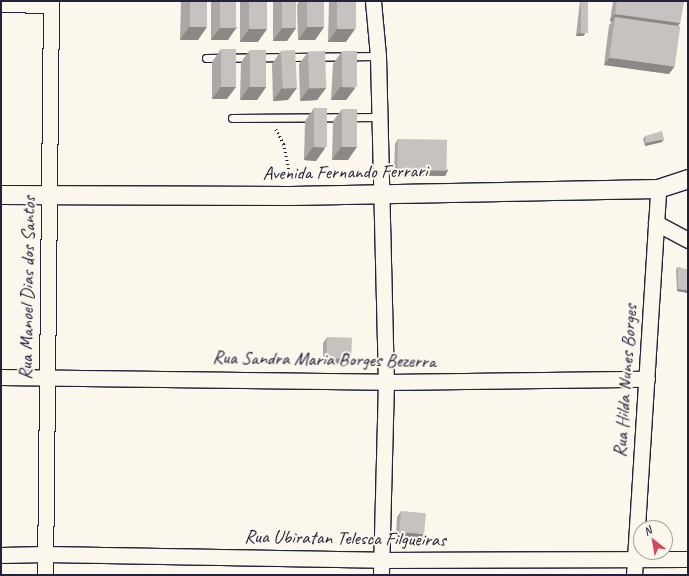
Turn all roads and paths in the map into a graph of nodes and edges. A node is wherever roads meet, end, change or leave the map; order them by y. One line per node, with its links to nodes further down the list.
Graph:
1 (373, 1): 4 (street)
2 (50, 3): 3 (street); 13 (street, Rua Manoel Dias dos Santos)
3 (1, 4)
4 (378, 56): 5 (lane); 6 (street)
5 (206, 58)
6 (379, 117): 8 (lane); 11 (street)
7 (232, 118): 8 (lane)
8 (267, 118): 14 (path)
9 (688, 179): 10 (street, Avenida Fernando Ferrari)
10 (658, 189): 11 (street, Avenida Fernando Ferrari); 15 (street, Rua Hilda Nunes Borges)
11 (382, 194): 14 (street, Avenida Fernando Ferrari); 20 (street)
12 (1, 195): 13 (street, Avenida Fernando Ferrari)
13 (50, 195): 14 (street, Avenida Fernando Ferrari); 18 (street, Rua Manoel Dias dos Santos)
14 (291, 196)
15 (656, 223): 16 (street); 19 (street, Rua Hilda Nunes Borges)
16 (688, 240)
17 (1, 377): 18 (street, Rua Sandra Maria Borges Bezerra)
18 (48, 377): 20 (street, Rua Sandra Maria Borges Bezerra); 21 (street, Rua Manoel Dias dos Santos)
19 (647, 379): 20 (street, Rua Sandra Maria Borges Bezerra); 25 (street, Rua Hilda Nunes Borges)
20 (386, 382): 24 (street)
21 (45, 554): 22 (street, Rua Ubiratan Telesca Filgueiras); 24 (street, Rua Ubiratan Telesca Filgueiras); 26 (street, Rua Manoel Dias dos Santos)
22 (1, 555)
23 (688, 559): 25 (street, Rua Ubiratan Telesca Filgueiras)
24 (381, 560): 25 (street, Rua Ubiratan Telesca Filgueiras); 27 (street)
25 (635, 568)
26 (45, 575)
27 (381, 575)

